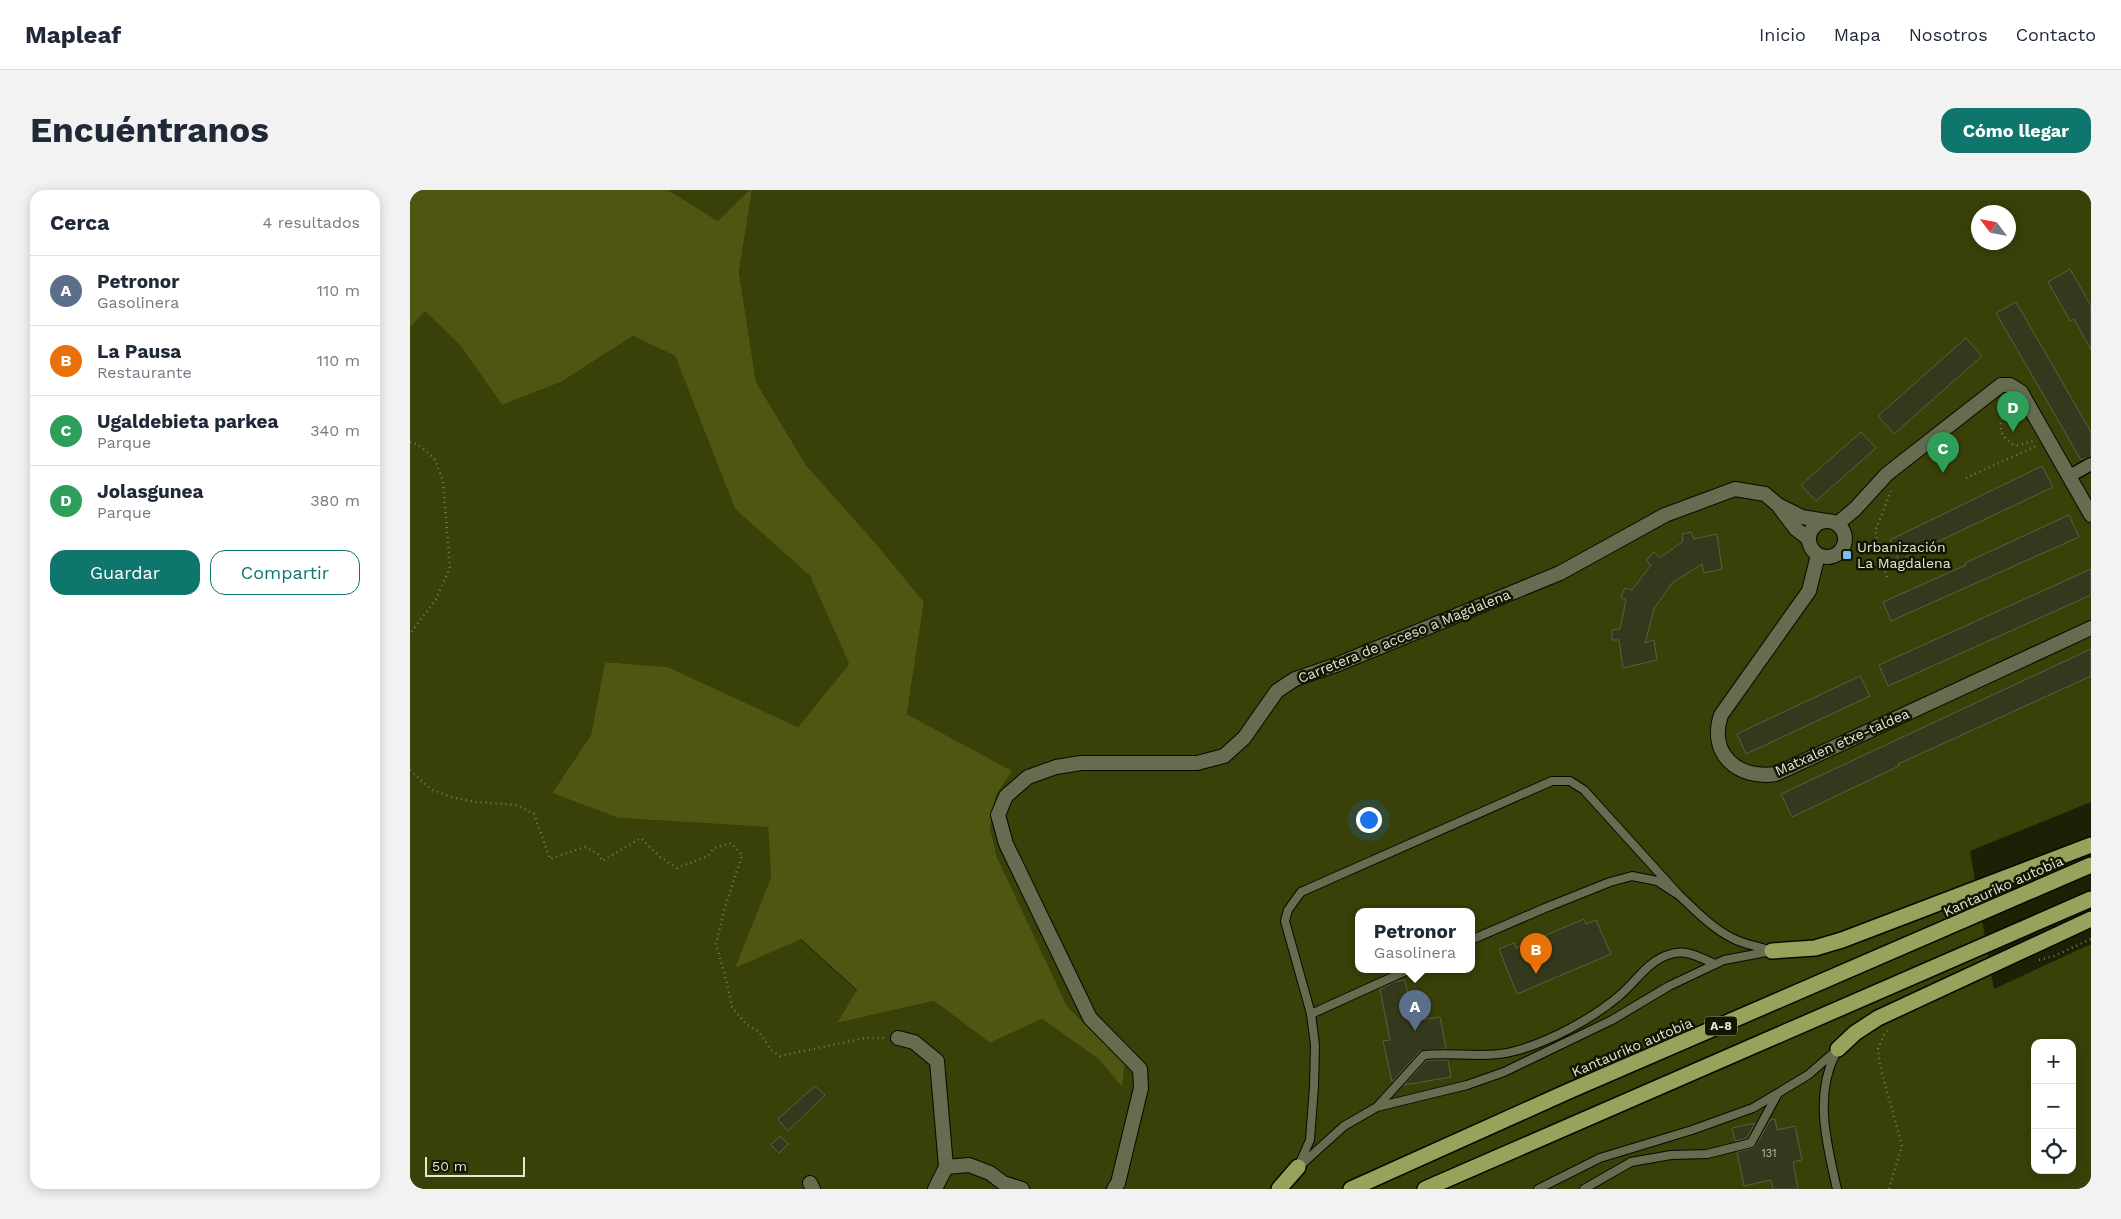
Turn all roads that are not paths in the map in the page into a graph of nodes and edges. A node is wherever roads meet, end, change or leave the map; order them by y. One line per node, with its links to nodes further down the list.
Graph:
1 (2091, 464): 2 (street)
2 (2075, 473)
3 (1778, 505): 5 (street, Carretera de acceso a Magdalena); 6 (street, Carretera de acceso a Magdalena); 27 (street, Carretera de acceso a Magdalena)
4 (2091, 515): 5 (street)
5 (1832, 523): 6 (street); 7 (street)
6 (1809, 540): 7 (street)
7 (1818, 555): 8 (street, Matxalen etxe-taldea)
8 (2091, 628)
9 (2091, 845): 15 (highway)
10 (2091, 865): 29 (highway, Kantauriko autobia / A-8)
11 (1680, 896): 14 (lane); 15 (lane); 18 (lane)
12 (2091, 899): 30 (highway, A-8)
13 (2091, 919): 20 (highway)
14 (1475, 938)
15 (1772, 950): 16 (lane)
16 (1715, 964): 22 (lane); 22 (lane)
17 (1401, 973): 18 (lane)
18 (1311, 1014): 24 (lane)
19 (898, 1038): 23 (street)
20 (1838, 1049): 21 (lane); 33 (lane)
21 (1777, 1094): 31 (lane); 32 (lane)
22 (1377, 1107): 24 (lane)
23 (946, 1167): 25 (street); 26 (street)
24 (1298, 1167): 28 (highway)
25 (935, 1189)
26 (1022, 1189)
27 (1114, 1189)
28 (1279, 1189)
29 (1351, 1189)
30 (1425, 1189)
31 (1538, 1189)
32 (1584, 1189)
33 (1837, 1189)

